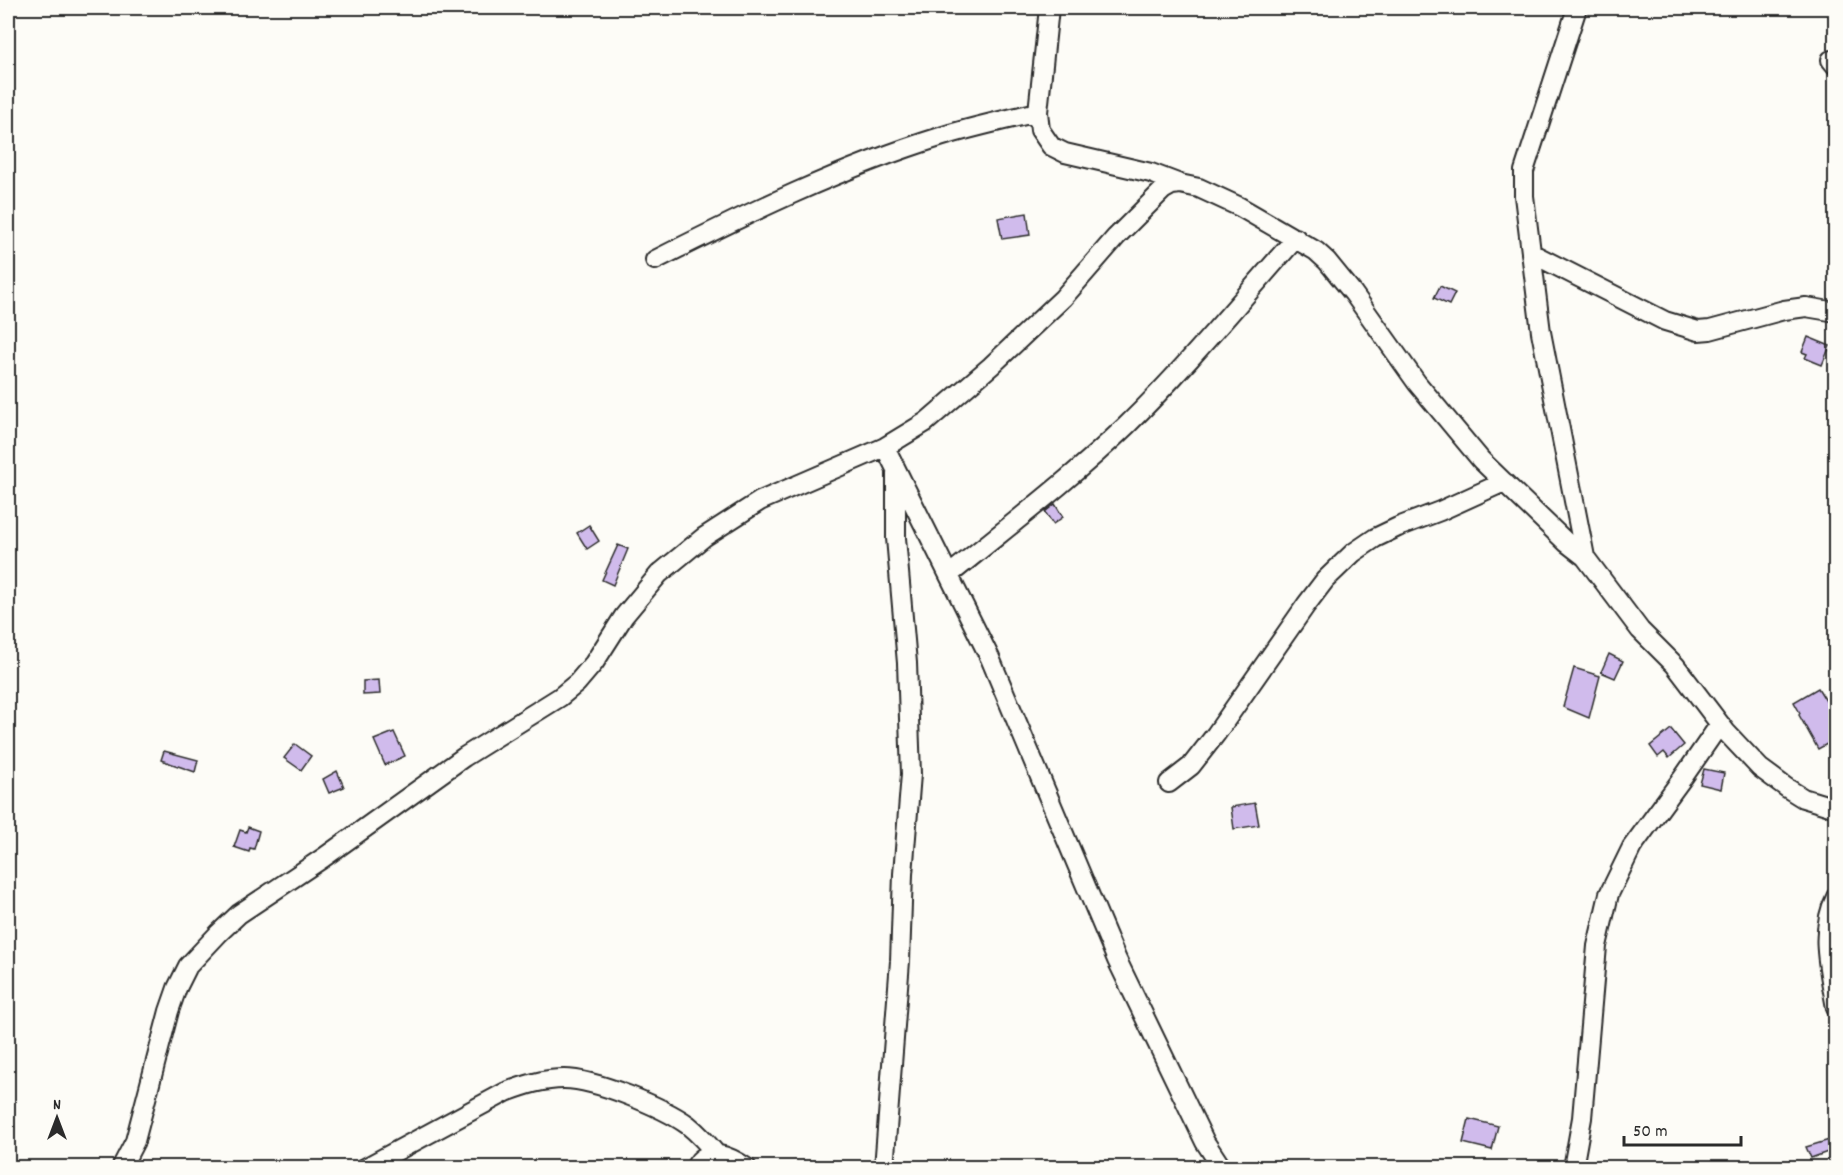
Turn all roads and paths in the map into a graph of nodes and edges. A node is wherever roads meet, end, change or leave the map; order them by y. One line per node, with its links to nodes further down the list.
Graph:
1 (1049, 8): 3 (street)
2 (1577, 8): 6 (street)
3 (1038, 112): 4 (street); 7 (street)
4 (1180, 184): 5 (street); 9 (street)
5 (1296, 238): 11 (street); 13 (street)
6 (1531, 252): 8 (street); 12 (street)
7 (655, 260)
8 (1836, 312)
9 (885, 447): 10 (street); 20 (street)
10 (896, 468): 13 (street); 24 (street)
11 (1504, 482): 12 (street); 15 (street)
12 (1585, 557): 14 (street)
13 (949, 575): 25 (street)
14 (1720, 724): 16 (street); 26 (street)
15 (1169, 783)
16 (1836, 808)
17 (1836, 897): 18 (street)
18 (1836, 1008)
19 (717, 1155): 21 (street); 22 (street); 23 (street)
20 (120, 1167)
21 (365, 1167)
22 (695, 1167)
23 (747, 1167)
24 (884, 1167)
25 (1222, 1167)
26 (1573, 1167)

